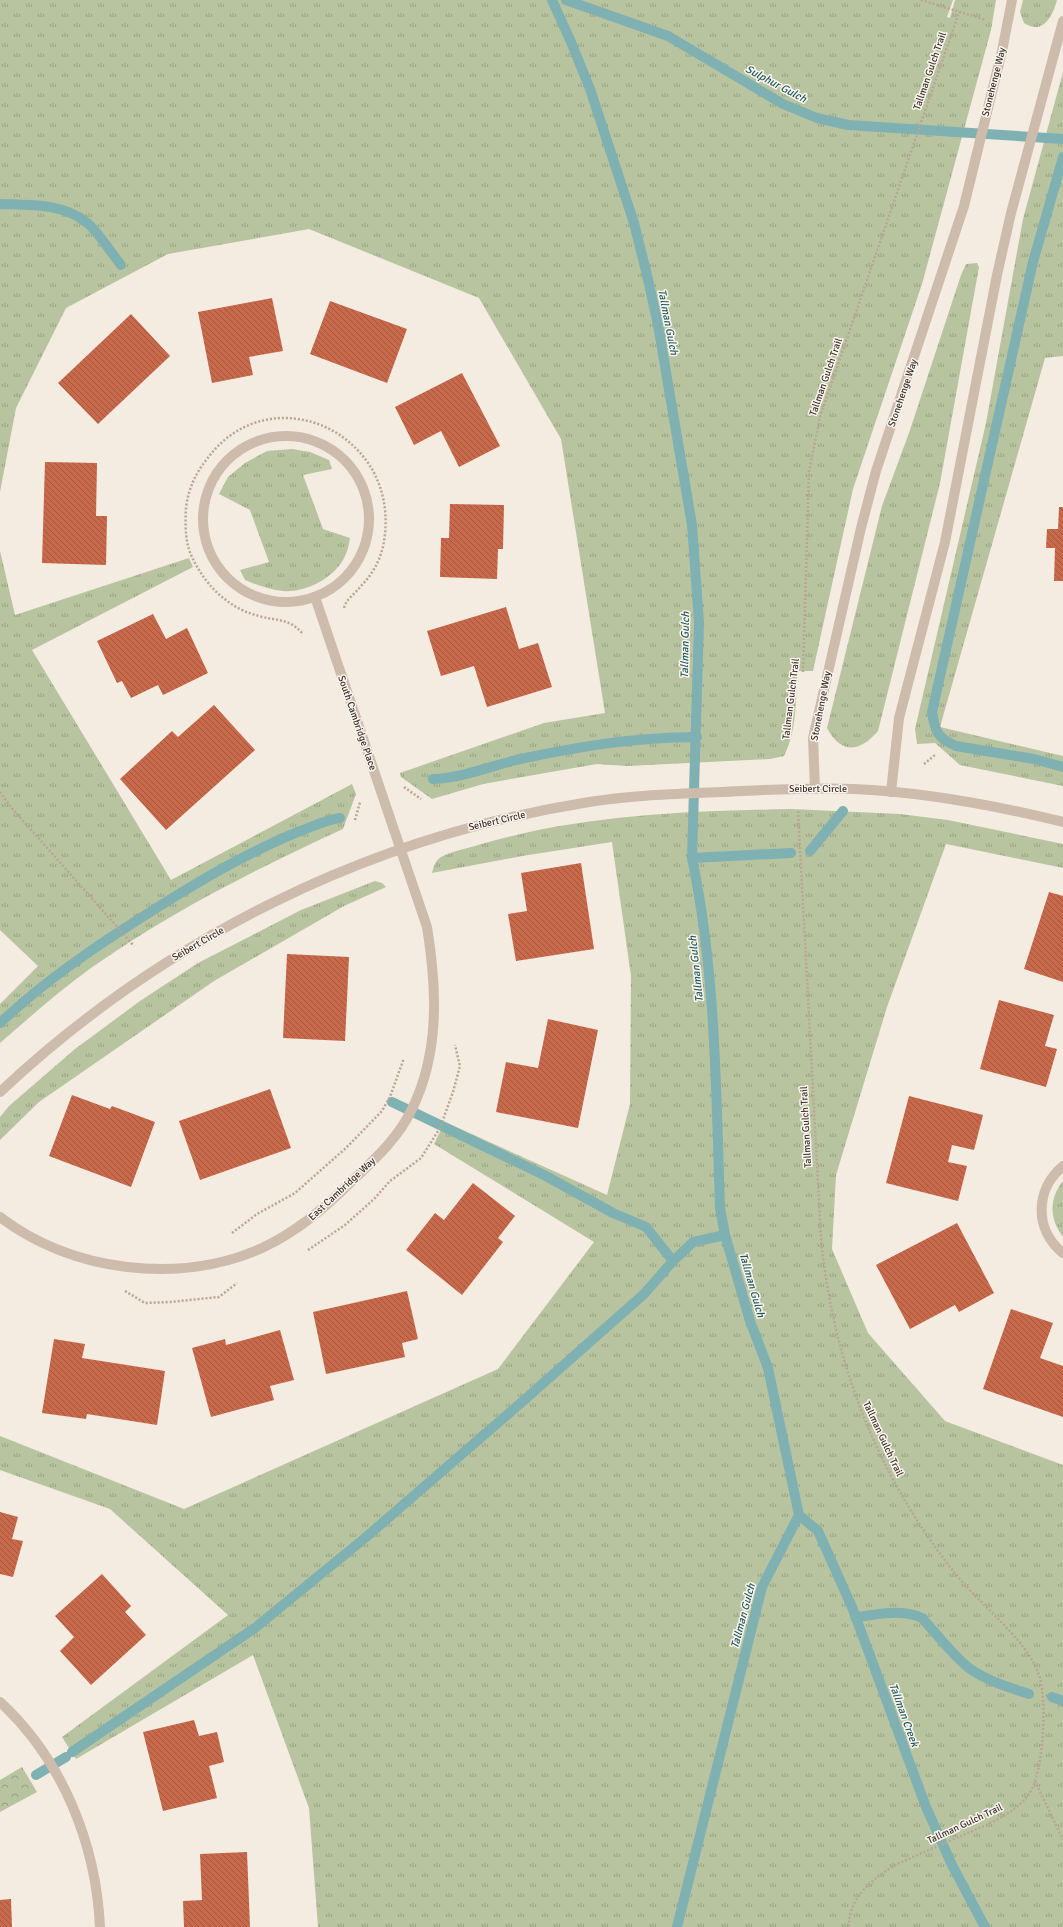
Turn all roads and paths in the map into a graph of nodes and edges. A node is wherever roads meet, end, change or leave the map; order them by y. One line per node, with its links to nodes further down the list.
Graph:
1 (922, 0): 3 (path)
2 (1012, 0): 10 (street, Stonehenge Way)
3 (959, 12): 5 (path); 7 (path, Tallman Gulch Trail)
4 (1063, 21): 12 (street)
5 (992, 22)
6 (315, 597): 6 (street); 15 (street, South Cambridge Place)
7 (803, 677)
8 (935, 755): 9 (path)
9 (924, 764)
10 (815, 789): 12 (street, Seibert Circle); 15 (street, Seibert Circle)
11 (0, 792): 16 (path)
12 (891, 792): 14 (street, Seibert Circle)
13 (798, 808): 28 (path, Tallman Gulch Trail)
14 (1063, 822)
15 (400, 849): 19 (street, Seibert Circle); 21 (street, East Cambridge Way)
16 (134, 946)
17 (454, 1039): 23 (path)
18 (405, 1051): 22 (path)
19 (0, 1092)
20 (1063, 1166): 24 (street)
21 (0, 1218)
22 (226, 1237)
23 (306, 1251)
24 (1063, 1253)
25 (242, 1278): 26 (path)
26 (121, 1288)
27 (0, 1702): 30 (street)
28 (1035, 1781): 29 (path); 31 (path, Tallman Gulch Trail)
29 (1063, 1840)
30 (100, 1927)
31 (848, 1927)

